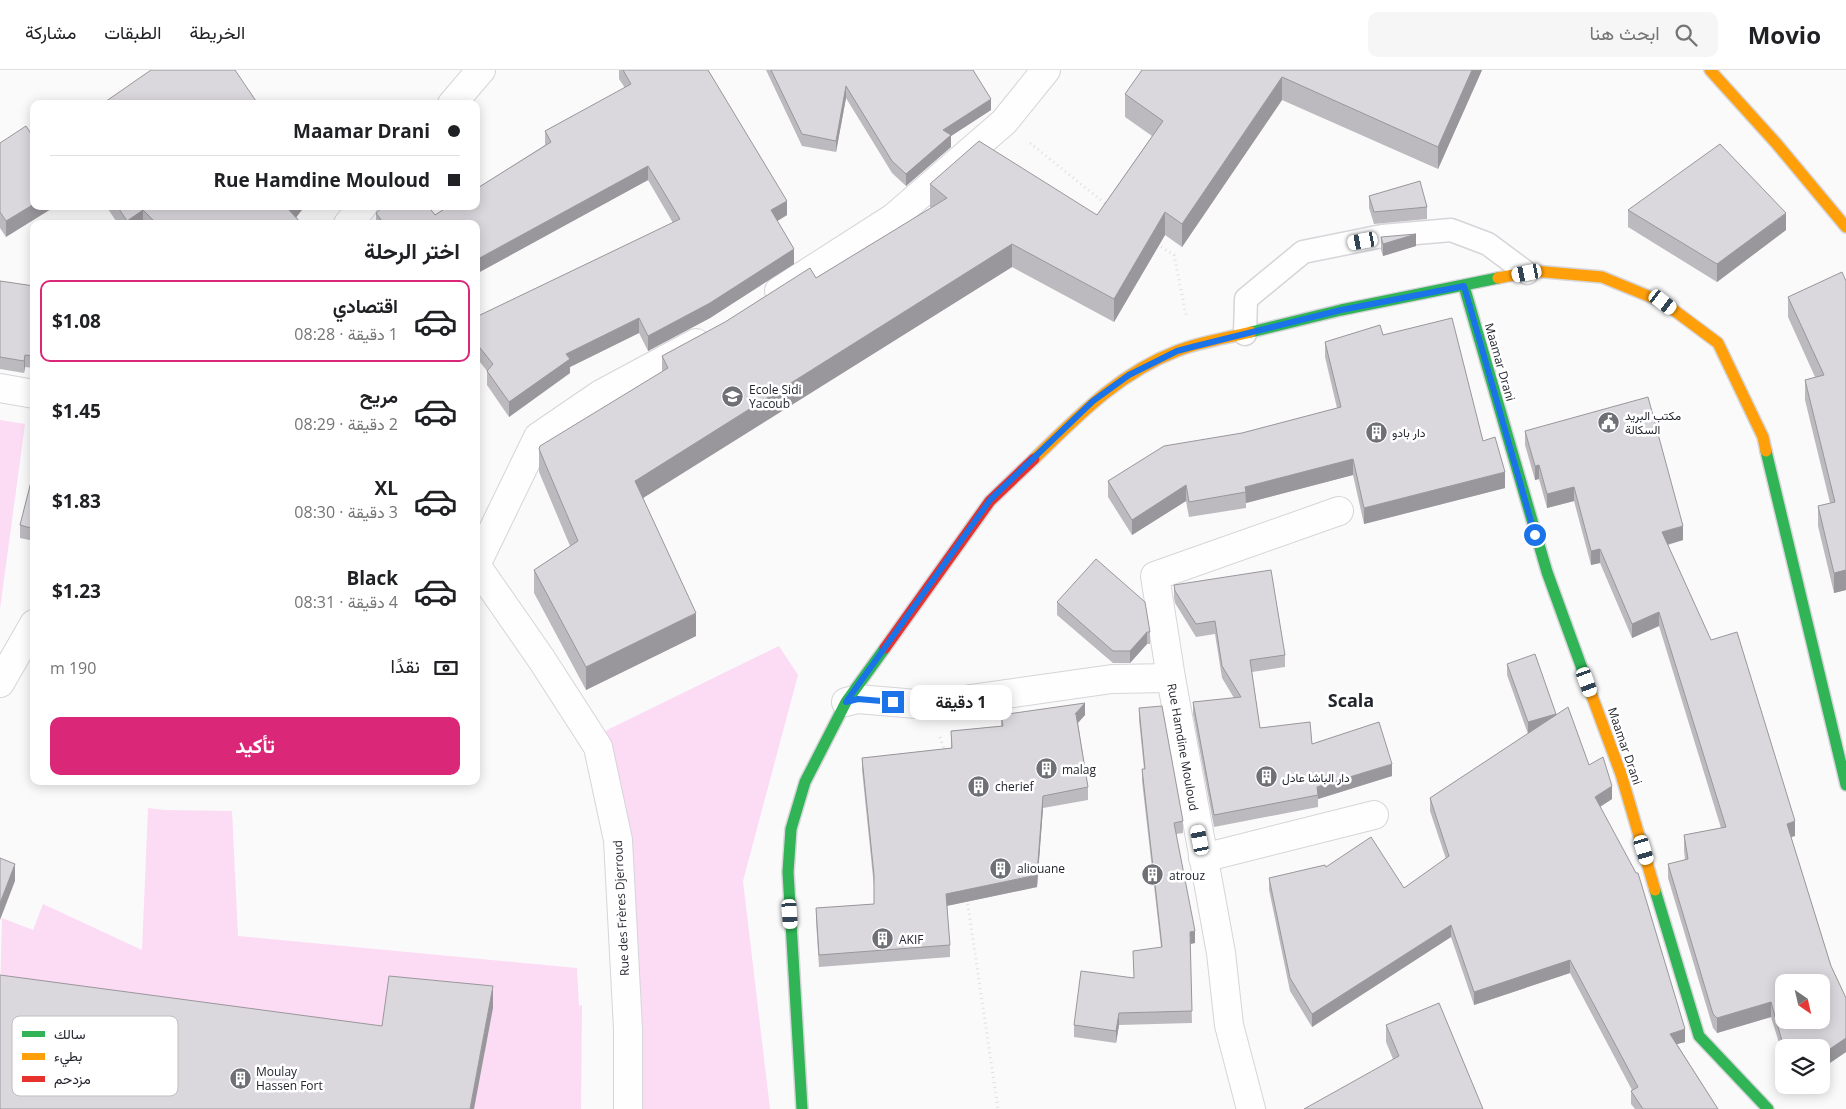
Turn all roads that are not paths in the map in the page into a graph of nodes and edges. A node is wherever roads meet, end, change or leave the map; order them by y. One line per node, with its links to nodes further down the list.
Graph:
1 (481, 70): 4 (street)
2 (1046, 70): 10 (street)
3 (1710, 70): 7 (main road)
4 (455, 100)
5 (360, 210): 6 (street)
6 (351, 220)
7 (1846, 227)
8 (1527, 273): 9 (main road); 12 (lane); 22 (main road)
9 (1464, 286): 12 (main road); 28 (main road, Maamar Drani)
10 (759, 304)
11 (718, 331): 16 (street, Rue des Frères Djerroud)
12 (1245, 334): 21 (main road)
13 (0, 388): 14 (street)
14 (30, 393)
15 (1339, 511): 19 (street)
16 (480, 557)
17 (480, 571): 25 (street, Rue des Frères Djerroud)
18 (30, 631): 20 (street)
19 (1171, 678): 21 (street, Rue Hamdine Mouloud); 24 (street, Rue Hamdine Mouloud)
20 (0, 683)
21 (846, 702): 26 (main road)
22 (1846, 784)
23 (1374, 815): 24 (street)
24 (1203, 858): 27 (street, Rue Hamdine Mouloud)
25 (628, 1109)
26 (802, 1109)
27 (1251, 1109)
28 (1768, 1109)

